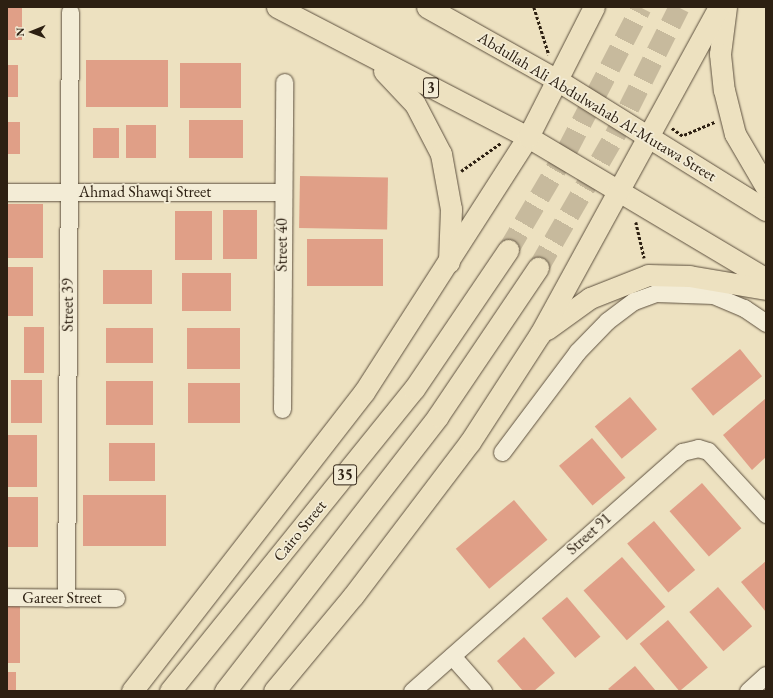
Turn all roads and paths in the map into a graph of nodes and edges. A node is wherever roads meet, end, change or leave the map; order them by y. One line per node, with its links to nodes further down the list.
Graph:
1 (277, 7): 8 (main road, 3)
2 (427, 7): 10 (main road, Abdullah Ali Abdulwahab Al-Mutawa Street)
3 (534, 7): 9 (path)
4 (594, 7): 10 (main road)
5 (720, 7): 15 (main road)
6 (726, 7): 12 (main road)
7 (70, 12): 21 (street, Street 39)
8 (353, 49): 14 (main road, 3); 17 (main road)
9 (550, 58)
10 (557, 80): 14 (main road); 15 (main road, Abdullah Ali Abdulwahab Al-Mutawa Street)
11 (284, 82): 22 (street, Street 40)
12 (730, 115): 13 (path); 18 (main road)
13 (684, 135)
14 (528, 137): 19 (main road, 3); 26 (main road)
15 (650, 137): 19 (main road); 23 (main road, Abdullah Ali Abdulwahab Al-Mutawa Street)
16 (501, 143): 17 (path)
17 (448, 181): 26 (main road)
18 (766, 187)
19 (622, 190): 29 (main road, 3); 32 (main road)
20 (7, 192): 21 (street, Ahmad Shawqi Street)
21 (69, 192): 22 (street, Ahmad Shawqi Street); 37 (street, Street 39)
22 (282, 192): 33 (street, Street 40)
23 (766, 210)
24 (636, 220): 28 (path)
25 (508, 250): 42 (main road, Cairo Street / 35)
26 (449, 264): 41 (main road)
27 (538, 268): 43 (main road, 35)
28 (648, 275): 30 (main road); 32 (main road)
29 (766, 279)
30 (766, 288)
31 (766, 323): 34 (street)
32 (540, 334): 44 (main road)
33 (282, 409)
34 (502, 452)
35 (766, 514): 39 (street, Street 91)
36 (7, 597): 37 (street, Gareer Street)
37 (66, 598): 38 (street, Gareer Street)
38 (116, 598)
39 (452, 656): 45 (street, Street 91); 46 (street)
40 (766, 675): 47 (street)
41 (132, 691)
42 (170, 691)
43 (225, 691)
44 (274, 691)
45 (412, 691)
46 (483, 691)
47 (748, 691)

